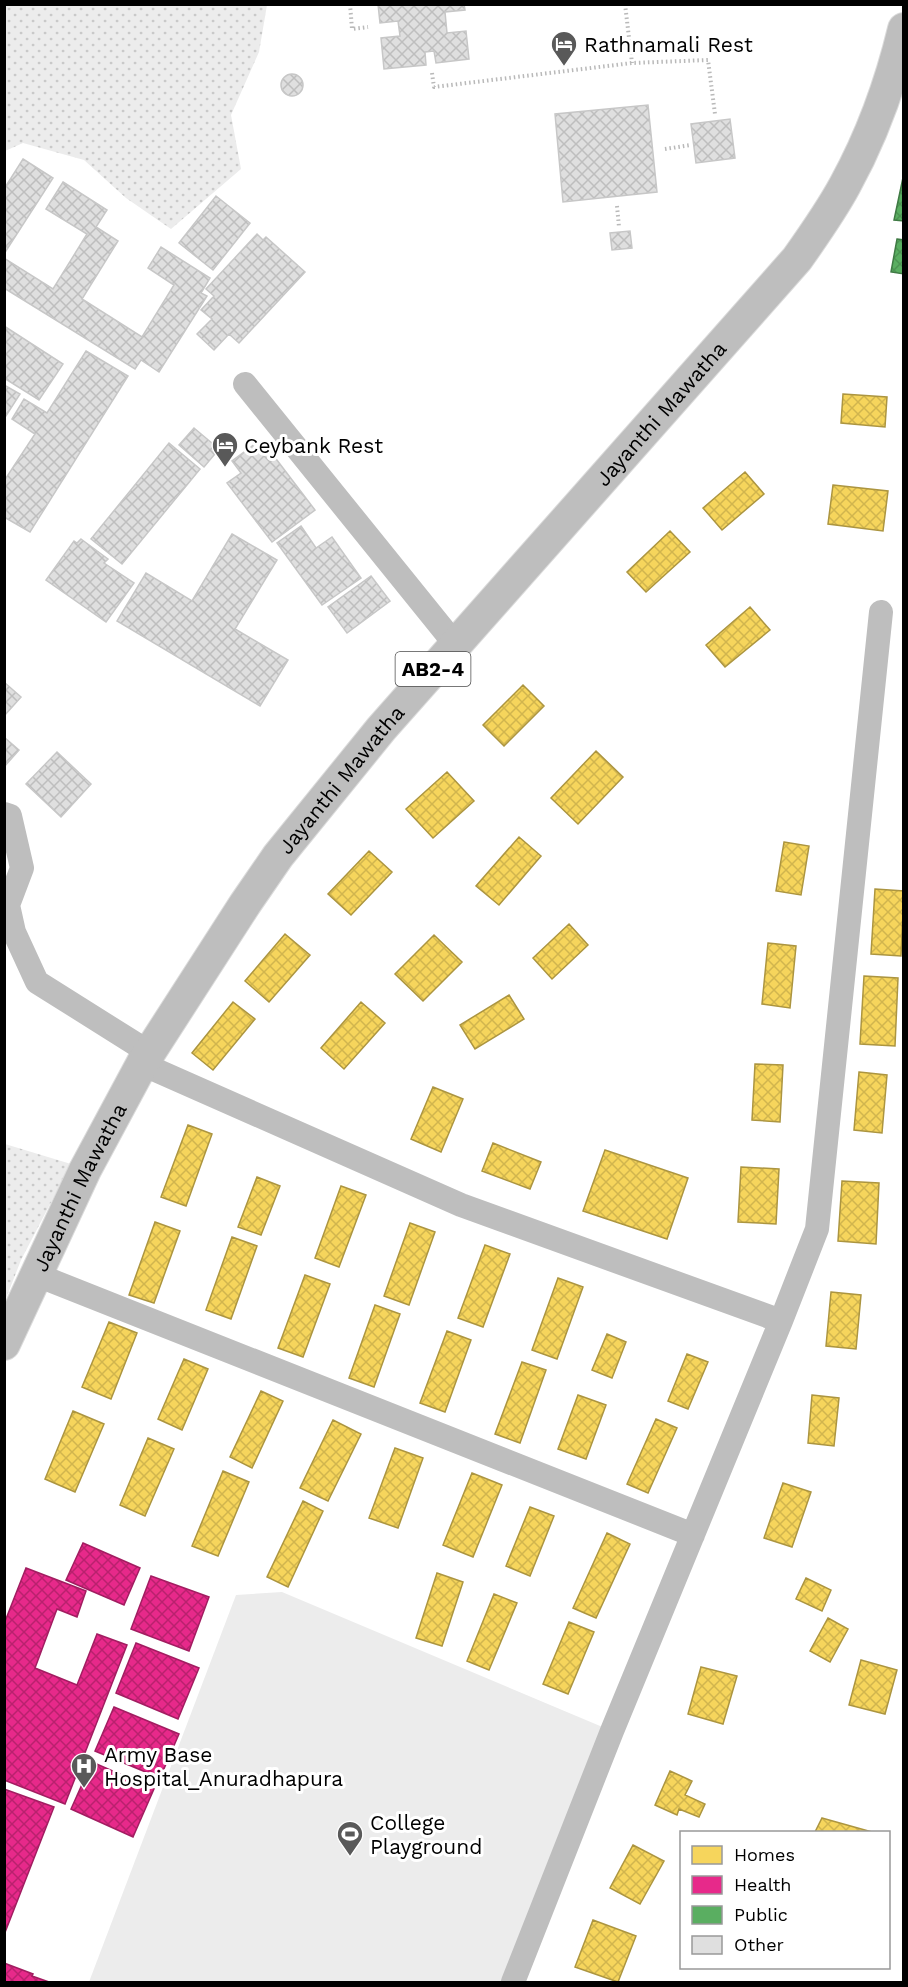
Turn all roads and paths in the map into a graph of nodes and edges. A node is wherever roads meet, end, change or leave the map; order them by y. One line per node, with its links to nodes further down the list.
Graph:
1 (350, 4): 3 (path)
2 (625, 4): 5 (path)
3 (368, 27)
4 (903, 29): 14 (main road, Jayanthi Mawatha / AB2-4)
5 (632, 63): 6 (path); 7 (path)
6 (432, 73)
7 (715, 114)
8 (691, 145): 9 (path)
9 (665, 148)
10 (617, 206): 11 (path)
11 (619, 227)
12 (245, 384): 14 (street)
13 (881, 612): 19 (street)
14 (455, 644): 17 (main road, Jayanthi Mawatha / AB2-4)
15 (4, 814): 16 (street)
16 (6, 904): 17 (street)
17 (146, 1058): 18 (main road, Jayanthi Mawatha / AB2-4); 19 (street)
18 (37, 1275): 20 (main road, Jayanthi Mawatha / AB2-4); 21 (street)
19 (781, 1321): 21 (street)
20 (4, 1344)
21 (693, 1534): 22 (street)
22 (513, 1983)

